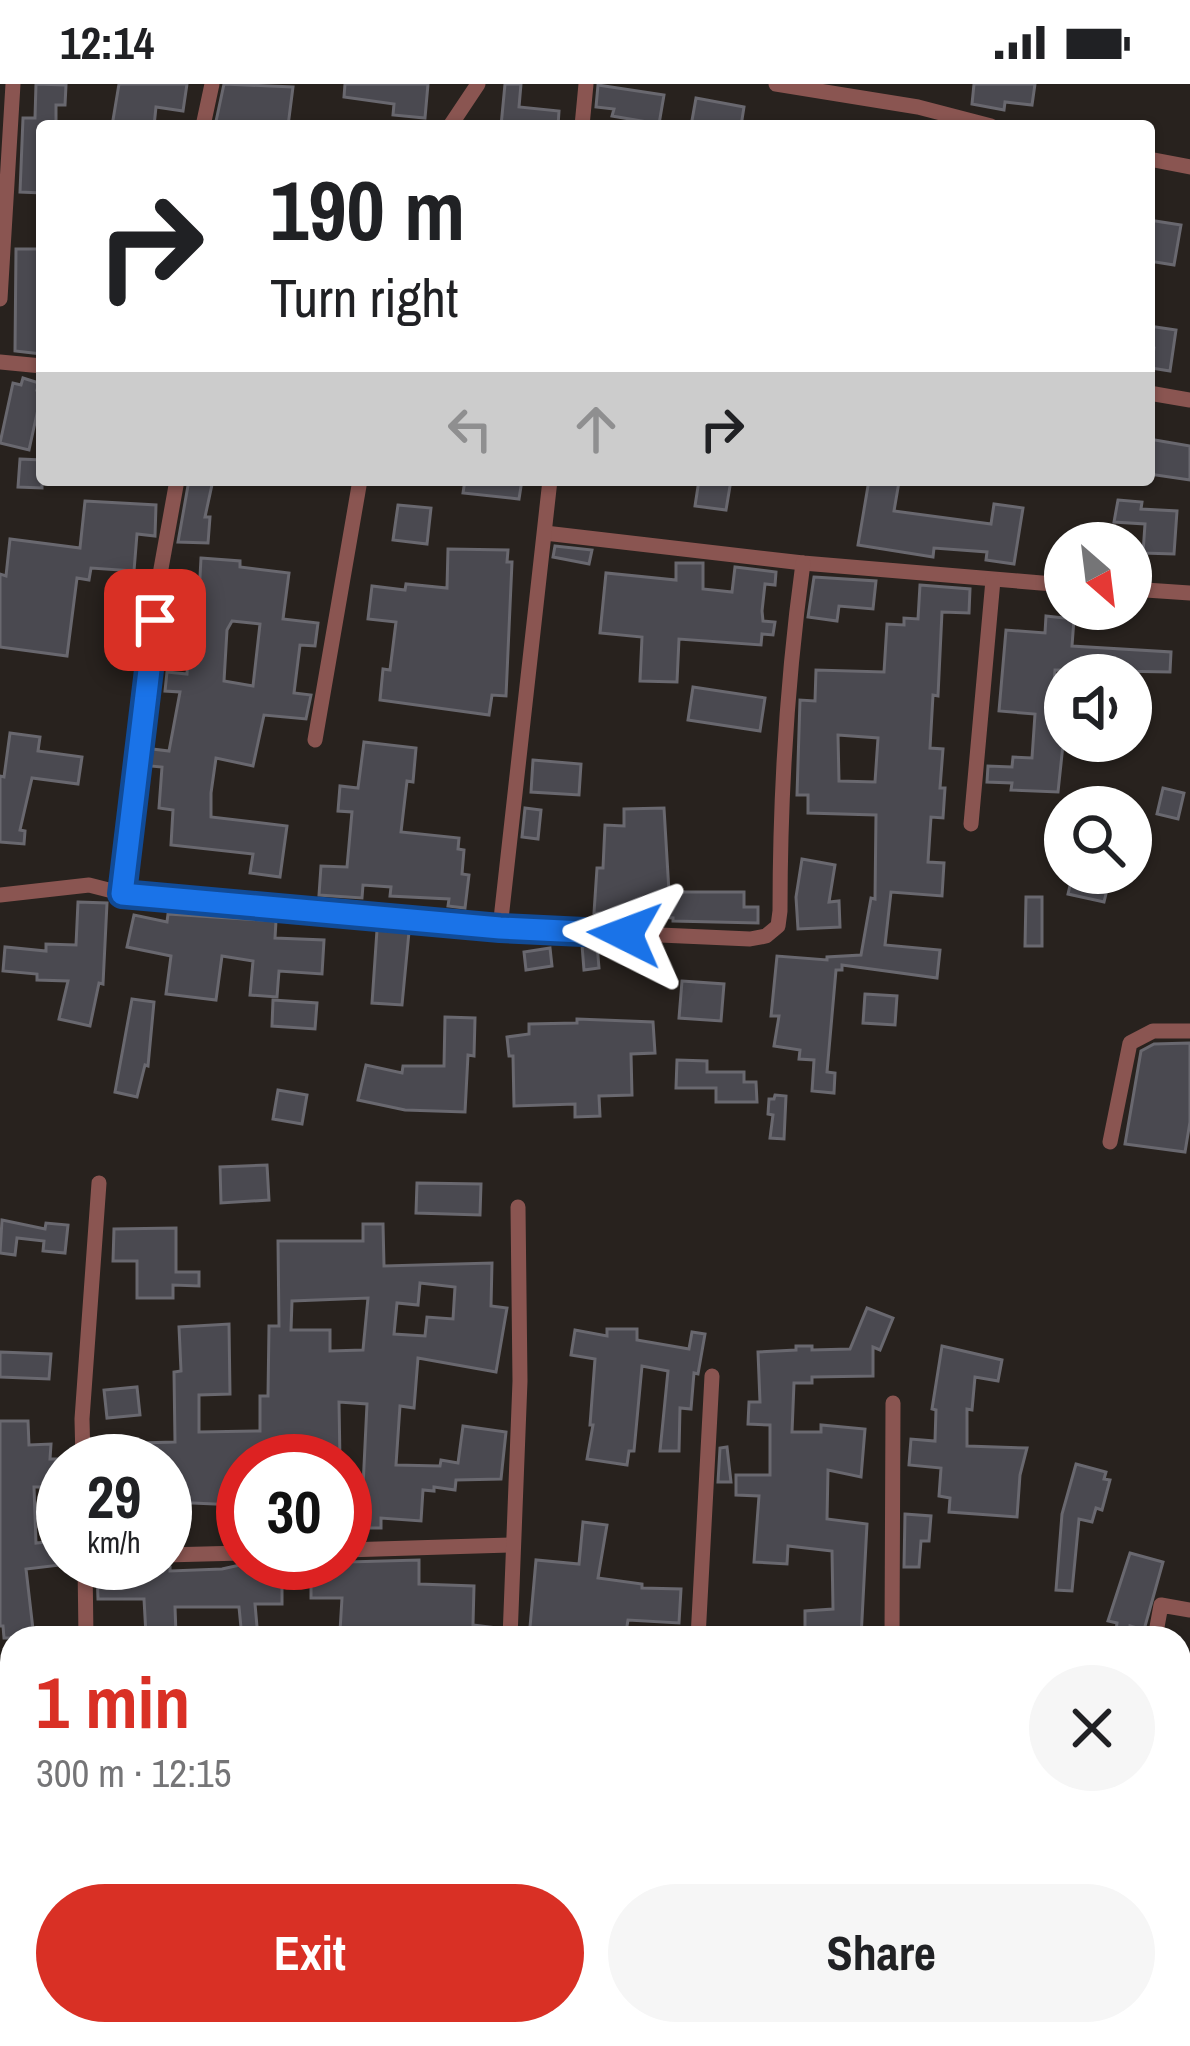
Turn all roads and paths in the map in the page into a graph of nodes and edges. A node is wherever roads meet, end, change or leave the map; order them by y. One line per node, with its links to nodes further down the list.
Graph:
1 (13, 84): 12 (street)
2 (212, 84): 6 (street)
3 (478, 84): 7 (street)
4 (586, 84): 8 (street)
5 (778, 84): 9 (street)
6 (204, 120)
7 (454, 120)
8 (583, 120)
9 (968, 120)
10 (1155, 160): 11 (street)
11 (1190, 167)
12 (0, 299)
13 (0, 362): 14 (street)
14 (36, 365)
15 (1155, 394): 16 (street)
16 (1190, 400)
17 (176, 486): 28 (street)
18 (359, 486): 26 (street)
19 (549, 486): 20 (street)
20 (545, 533): 21 (street); 30 (street)
21 (803, 563): 22 (street); 30 (street)
22 (993, 580): 23 (street); 27 (street)
23 (1044, 584)
24 (1152, 590): 25 (street)
25 (1190, 593)
26 (315, 740)
27 (971, 824)
28 (122, 894): 29 (street); 30 (street)
29 (0, 895)
30 (500, 928)
31 (1190, 1031): 32 (street)
32 (1111, 1142)
33 (98, 1183): 37 (street)
34 (518, 1207): 38 (street)
35 (712, 1376): 44 (street)
36 (892, 1402): 45 (street)
37 (82, 1434)
38 (512, 1545): 39 (street); 43 (street)
39 (372, 1549)
40 (85, 1590): 42 (street)
41 (1190, 1610): 46 (street)
42 (86, 1626)
43 (510, 1626)
44 (699, 1626)
45 (892, 1626)
46 (1157, 1626)

